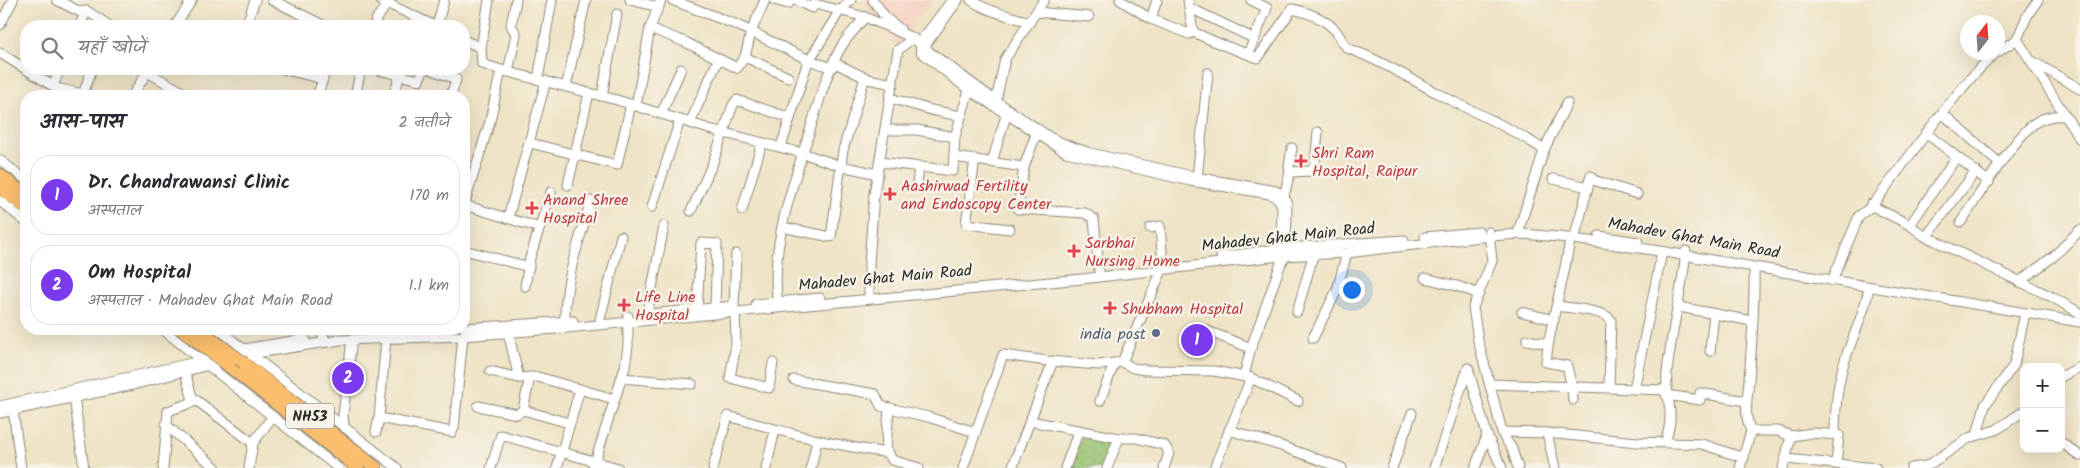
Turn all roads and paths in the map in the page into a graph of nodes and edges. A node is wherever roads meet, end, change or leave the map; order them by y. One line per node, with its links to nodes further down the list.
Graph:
1 (13, 0): 48 (street)
2 (192, 0): 40 (street)
3 (199, 0): 41 (street)
4 (255, 0): 42 (street)
5 (272, 0): 43 (street)
6 (444, 0): 46 (street)
7 (489, 0): 58 (street)
8 (516, 0): 69 (street)
9 (552, 0): 85 (street)
10 (586, 0): 88 (street)
11 (630, 0): 29 (street)
12 (672, 0): 50 (street)
13 (765, 0): 50 (street)
14 (774, 0): 15 (street)
15 (791, 0)
16 (795, 0): 32 (street)
17 (851, 0): 32 (street)
18 (873, 0): 52 (street)
19 (952, 0): 56 (street)
20 (958, 0): 56 (street)
21 (971, 0): 47 (street)
22 (1044, 0): 33 (street)
23 (1120, 0): 37 (street)
24 (1158, 0): 37 (street)
25 (1251, 0): 53 (street)
26 (2038, 0): 54 (street)
27 (63, 1): 31 (street)
28 (386, 1): 44 (street); 45 (street)
29 (660, 4): 49 (street)
30 (1189, 4): 51 (street); 53 (street)
31 (87, 11): 38 (street); 39 (street)
32 (839, 12): 35 (street); 63 (street)
33 (1037, 12): 36 (street); 47 (street)
34 (617, 14): 100 (street)
35 (865, 17): 52 (street); 67 (street)
36 (1089, 17)
37 (1151, 19): 51 (street)
38 (82, 20)
39 (101, 20)
40 (179, 20)
41 (186, 20)
42 (248, 20)
43 (313, 20)
44 (376, 20)
45 (424, 20)
46 (438, 20)
47 (1030, 22): 102 (street)
48 (0, 25)
49 (650, 28): 62 (street); 104 (street)
50 (751, 32): 61 (street); 63 (street)
51 (1193, 32): 60 (street)
52 (913, 38): 56 (street); 86 (street)
53 (1255, 39): 60 (street)
54 (2017, 39): 57 (street); 65 (street)
55 (470, 43): 58 (street)
56 (923, 44): 89 (street)
57 (2005, 47)
58 (481, 48): 69 (street)
59 (0, 53): 66 (street)
60 (1248, 54): 124 (street)
61 (745, 57): 62 (street); 82 (street)
62 (718, 60): 112 (street)
63 (809, 60): 67 (street); 110 (street)
64 (1988, 60): 107 (street)
65 (2030, 60): 98 (street); 109 (street)
66 (20, 65)
67 (833, 65): 83 (street); 125 (street)
68 (681, 69): 106 (street)
69 (505, 71): 85 (street); 147 (street)
70 (1208, 73): 142 (street)
71 (35, 75): 87 (street)
72 (58, 75): 87 (street)
73 (90, 75): 91 (street)
74 (145, 75): 92 (street)
75 (156, 75): 93 (street)
76 (307, 75): 84 (street)
77 (324, 75): 84 (street)
78 (360, 75): 95 (street)
79 (400, 75): 80 (street); 96 (street)
80 (421, 75)
81 (446, 75): 97 (street)
82 (788, 77)
83 (865, 78): 86 (street); 134 (street)
84 (323, 79): 94 (street)
85 (542, 80): 88 (street); 121 (street)
86 (893, 84): 101 (street)
87 (53, 86): 90 (street)
88 (566, 87): 99 (street)
89 (970, 87): 102 (street); 105 (street); 108 (street)
90 (66, 90)
91 (85, 90)
92 (136, 90)
93 (180, 90)
94 (319, 90)
95 (356, 90)
96 (396, 90)
97 (453, 90)
98 (2080, 90)
99 (589, 93): 100 (street); 126 (street)
100 (602, 96): 104 (street)
101 (890, 98): 108 (street); 113 (street)
102 (996, 101): 105 (street)
103 (1567, 103): 124 (street)
104 (634, 105): 106 (street); 126 (street)
105 (1007, 112): 117 (street); 132 (street); 142 (street)
106 (662, 114): 111 (street)
107 (1942, 114): 116 (street); 133 (street)
108 (960, 116): 118 (street)
109 (2064, 116): 119 (street); 133 (street)
110 (790, 118): 114 (street); 122 (street)
111 (680, 120): 112 (street); 159 (street)
112 (690, 123): 114 (street)
113 (885, 130): 118 (street); 131 (street)
114 (723, 132): 120 (street); 161 (street)
115 (1318, 132): 138 (street)
116 (1926, 133): 128 (street); 157 (street)
117 (1036, 134): 136 (street); 182 (street)
118 (955, 137): 127 (street)
119 (2080, 139)
120 (762, 142): 122 (street); 160 (street)
121 (530, 143): 126 (street); 163 (street)
122 (781, 147): 125 (street)
123 (1292, 148): 138 (street)
124 (1544, 150): 171 (street)
125 (802, 153): 134 (street); 167 (street)
126 (575, 154): 148 (street)
127 (954, 157): 129 (street); 135 (street)
128 (1956, 158): 137 (street); 165 (street)
129 (975, 159): 132 (street); 170 (street)
130 (0, 160): 141 (street)
131 (880, 162): 135 (street); 139 (street)
132 (992, 162): 136 (street)
133 (2000, 164): 145 (street)
134 (841, 166): 139 (street); 167 (street)
135 (919, 166): 146 (street)
136 (1024, 167): 187 (street)
137 (1976, 171): 145 (street); 176 (street)
138 (1290, 172): 153 (street)
139 (878, 174): 194 (street)
140 (0, 175): 150 (highway)
141 (20, 175)
142 (1197, 178): 153 (street)
143 (1553, 179): 144 (street)
144 (1590, 180): 152 (street); 174 (street)
145 (1989, 182): 164 (street)
146 (917, 185)
147 (470, 186)
148 (568, 186)
149 (0, 188): 156 (highway)
150 (20, 190)
151 (551, 192): 168 (street)
152 (1637, 194)
153 (1284, 196): 182 (street)
154 (591, 200): 212 (street)
155 (0, 202): 162 (street)
156 (20, 203)
157 (1871, 205): 165 (street); 189 (street)
158 (470, 207): 163 (street)
159 (652, 207)
160 (742, 210)
161 (691, 211)
162 (20, 217)
163 (508, 218): 168 (street)
164 (1961, 222)
165 (1910, 225): 176 (street)
166 (664, 226): 205 (street)
167 (782, 227): 195 (street)
168 (540, 228): 184 (street)
169 (1150, 228): 185 (street)
170 (1010, 229)
171 (1519, 229): 173 (street, Mahadev Ghat Main Road); 174 (street, Mahadev Ghat Main Road)
172 (2080, 230): 190 (street)
173 (1489, 234): 174 (street); 179 (street); 182 (street, Mahadev Ghat Main Road); 193 (street)
174 (1573, 235): 178 (street); 180 (street, Mahadev Ghat Main Road); 196 (street)
175 (621, 236): 207 (street)
176 (1926, 237): 190 (street)
177 (470, 252): 184 (street)
178 (1662, 252): 180 (street); 252 (street)
179 (1347, 253): 183 (street); 225 (street)
180 (1686, 253): 186 (street); 189 (street, Mahadev Ghat Main Road); 197 (street)
181 (736, 254): 199 (street)
182 (1283, 254): 183 (street); 185 (street, Mahadev Ghat Main Road); 229 (street)
183 (1313, 256): 201 (street)
184 (529, 267): 191 (street)
185 (1162, 267): 187 (street, Mahadev Ghat Main Road); 194 (street); 235 (street)
186 (1754, 268): 189 (street); 210 (street)
187 (1099, 271): 194 (street, Mahadev Ghat Main Road)
188 (1424, 278): 193 (street)
189 (1833, 278): 192 (street); 204 (street, Mahadev Ghat Main Road)
190 (2019, 282): 204 (street)
191 (525, 286)
192 (1869, 287): 203 (street); 283 (street)
193 (1479, 294): 236 (street)
194 (869, 297): 195 (street, Mahadev Ghat Main Road)
195 (778, 305): 199 (street, Mahadev Ghat Main Road)
196 (1557, 306): 209 (street); 250 (street)
197 (1678, 307): 206 (street); 253 (street)
198 (715, 308): 199 (street, Mahadev Ghat Main Road); 200 (street, Mahadev Ghat Main Road); 200 (street)
199 (734, 309): 208 (street); 234 (street)
200 (697, 310): 205 (street, Mahadev Ghat Main Road)
201 (1297, 312)
202 (1522, 312): 209 (street)
203 (2025, 313): 211 (street); 285 (street)
204 (2080, 313)
205 (647, 314): 208 (street, Mahadev Ghat Main Road)
206 (1714, 314): 210 (street); 230 (street)
207 (600, 319): 208 (street, Mahadev Ghat Main Road); 212 (street, Mahadev Ghat Main Road)
208 (628, 319): 212 (street); 245 (street)
209 (1554, 320): 228 (street)
210 (1752, 321): 259 (street)
211 (2080, 322)
212 (565, 325): 213 (street, Mahadev Ghat Main Road)
213 (508, 329): 215 (street, Mahadev Ghat Main Road); 244 (street)
214 (1202, 329): 229 (street)
215 (470, 332)
216 (170, 335): 233 (street)
217 (189, 335): 309 (highway, NH53, bridge)
218 (207, 335): 310 (highway, NH53, bridge)
219 (226, 335): 231 (street)
220 (346, 335): 223 (street)
221 (398, 335): 224 (street)
222 (463, 335): 270 (street)
223 (324, 336): 231 (street)
224 (386, 338): 226 (street); 270 (street)
225 (1313, 338)
226 (352, 339): 231 (street); 274 (street)
227 (1527, 340): 228 (street)
228 (1548, 344): 249 (street)
229 (1251, 348): 243 (street)
230 (1710, 351)
231 (247, 352): 233 (street); 274 (street)
232 (1053, 361): 235 (street); 271 (street); 280 (street)
233 (205, 363): 240 (street); 261 (street); 269 (street)
234 (773, 363)
235 (1118, 363): 243 (street); 258 (street)
236 (1484, 365): 238 (street); 248 (street)
237 (2080, 367): 241 (street)
238 (1468, 368): 284 (street); 327 (street)
239 (490, 371): 244 (street)
240 (185, 372): 254 (street); 257 (street)
241 (2065, 375)
242 (530, 377): 244 (street); 251 (street); 265 (street)
243 (1248, 377): 260 (street); 277 (street)
244 (519, 378)
245 (621, 378): 247 (street); 255 (street)
246 (794, 380): 263 (street)
247 (692, 384)
248 (1490, 384): 249 (street); 281 (street)
249 (1572, 387): 250 (street); 256 (street)
250 (1609, 387): 252 (street)
251 (580, 389): 255 (street); 272 (street)
252 (1634, 389): 253 (street)
253 (1666, 392): 259 (street); 289 (street)
254 (74, 397): 264 (street); 304 (street)
255 (614, 399): 299 (street)
256 (1573, 400)
257 (196, 401): 273 (street); 290 (street)
258 (1100, 401)
259 (1746, 401): 278 (street)
260 (1298, 402)
261 (0, 406)
262 (478, 406): 265 (street)
263 (889, 408): 280 (street); 293 (street)
264 (13, 410): 266 (street); 303 (street)
265 (523, 410): 272 (street)
266 (0, 412)
267 (1412, 413): 326 (street)
268 (2020, 414): 285 (street)
269 (273, 416): 290 (street); 308 (street)
270 (379, 418): 279 (street)
271 (1030, 421): 276 (street); 320 (street)
272 (570, 423): 292 (street)
273 (166, 425): 305 (street); 306 (street)
274 (344, 427): 311 (street)
275 (775, 430): 288 (street); 315 (street); 316 (street)
276 (1079, 430): 287 (street); 321 (street)
277 (1230, 430): 297 (street); 324 (street)
278 (1751, 431): 286 (street); 295 (street)
279 (376, 432)
280 (975, 432): 319 (street)
281 (1502, 432): 282 (street); 329 (street)
282 (1547, 433): 289 (street); 330 (street)
283 (1835, 434): 286 (street); 298 (street)
284 (1487, 435): 301 (street); 328 (street)
285 (1977, 435): 302 (street)
286 (1791, 436): 296 (street)
287 (1119, 438): 322 (street); 323 (street)
288 (817, 440): 293 (street); 317 (street)
289 (1666, 442): 295 (street)
290 (253, 443): 307 (street)
291 (2065, 445): 294 (street)
292 (562, 453): 299 (street); 312 (street); 313 (street)
293 (889, 453): 300 (street)
294 (2080, 456)
295 (1744, 458): 331 (street)
296 (1786, 459): 298 (street); 332 (street)
297 (1318, 464): 325 (street)
298 (1836, 464): 333 (street)
299 (594, 465): 314 (street)
300 (903, 466): 318 (street)
301 (1477, 466)
302 (1925, 467): 334 (street)
303 (21, 468)
304 (84, 468)
305 (163, 468)
306 (216, 468)
307 (249, 468)
308 (338, 468)
309 (358, 468)
310 (376, 468)
311 (397, 468)
312 (491, 468)
313 (557, 468)
314 (618, 468)
315 (714, 468)
316 (766, 468)
317 (811, 468)
318 (919, 468)
319 (963, 468)
320 (1012, 468)
321 (1065, 468)
322 (1107, 468)
323 (1164, 468)
324 (1214, 468)
325 (1342, 468)
326 (1392, 468)
327 (1434, 468)
328 (1502, 468)
329 (1518, 468)
330 (1555, 468)
331 (1740, 468)
332 (1783, 468)
333 (1876, 468)
334 (1911, 468)

